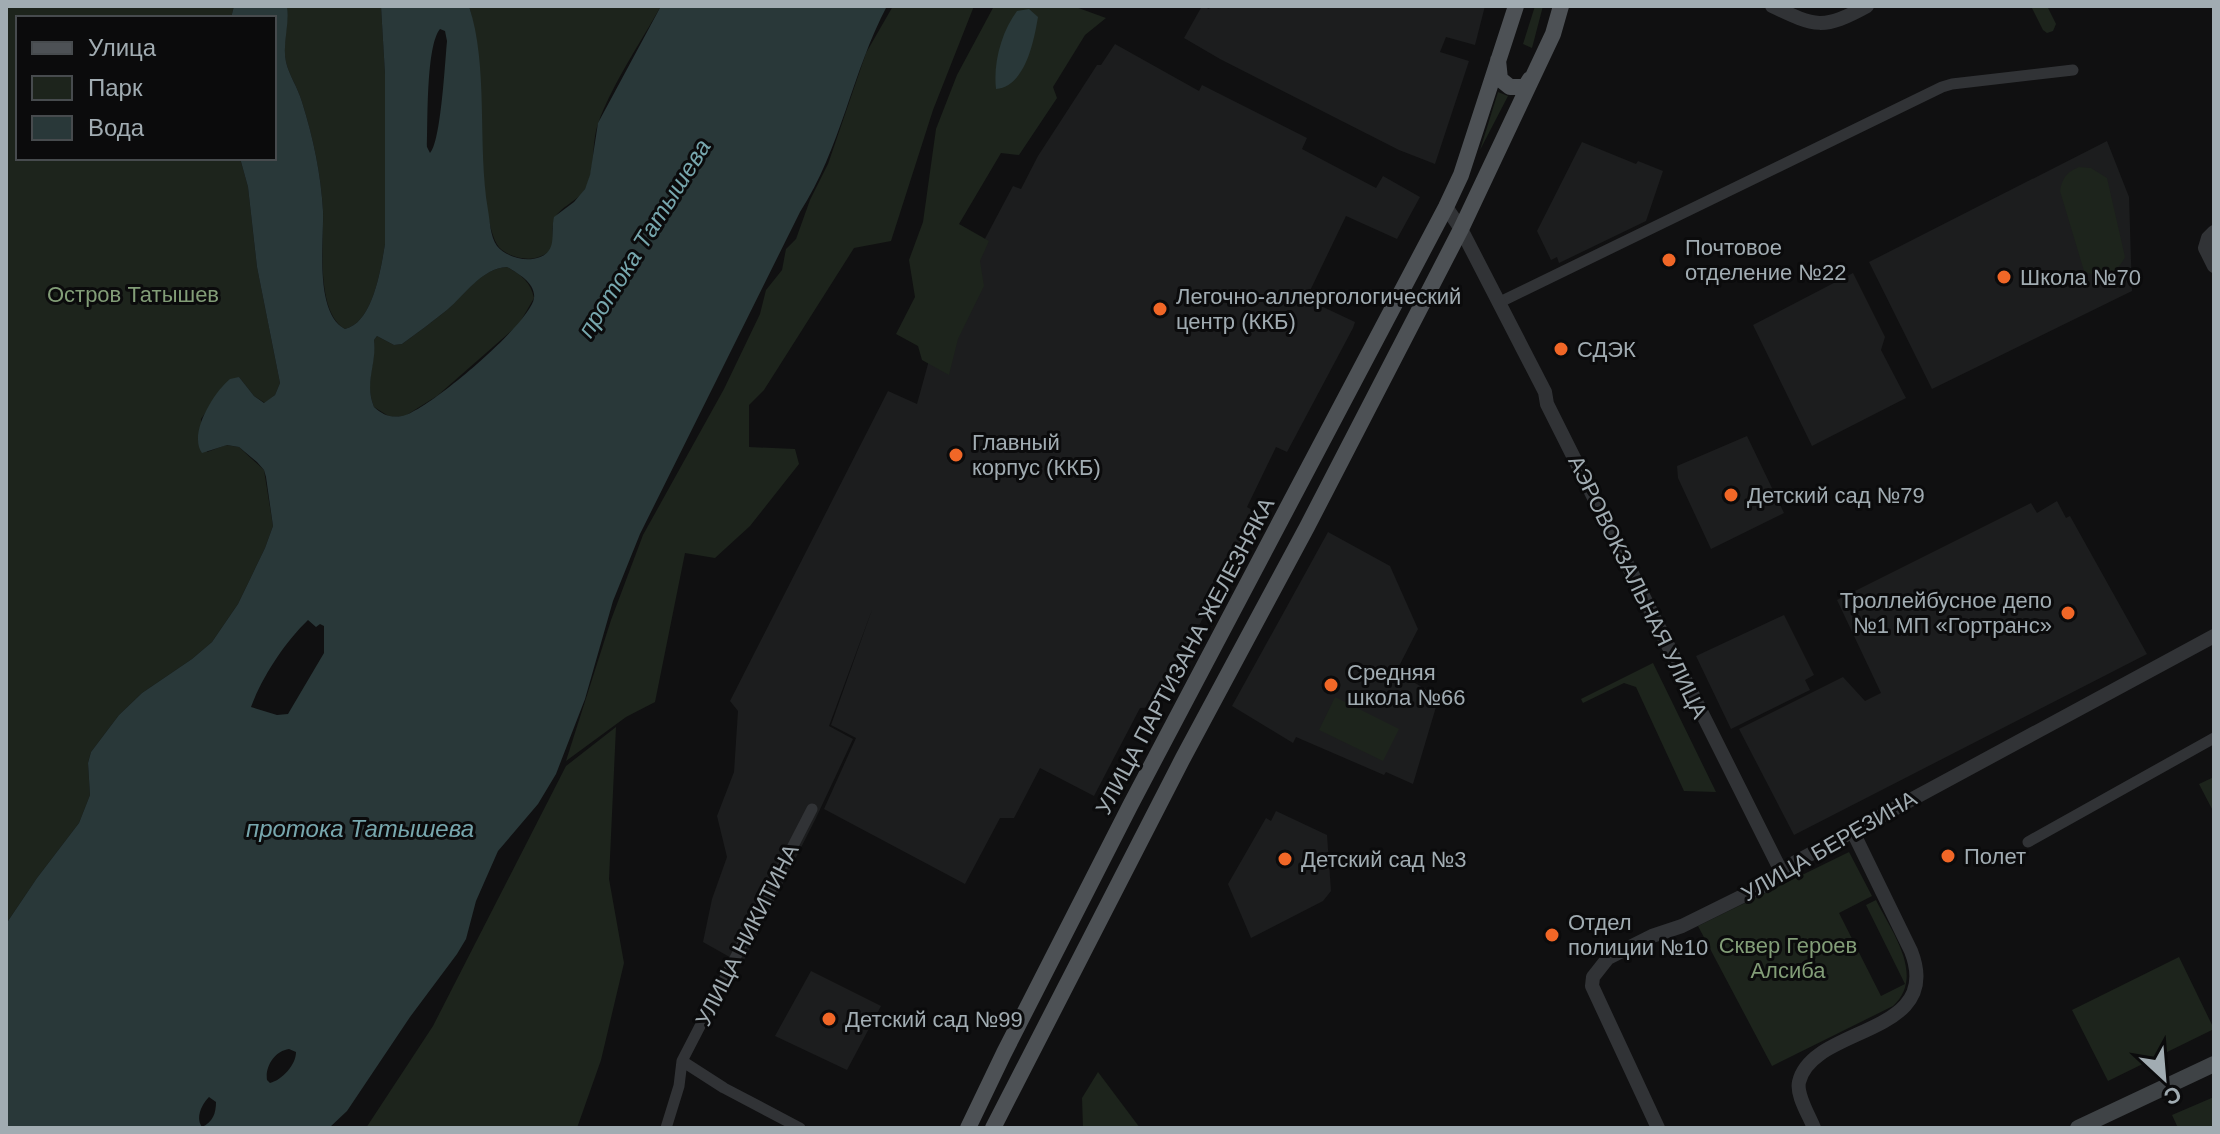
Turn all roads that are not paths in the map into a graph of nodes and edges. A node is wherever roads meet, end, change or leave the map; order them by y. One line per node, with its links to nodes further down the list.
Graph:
1 (1516, 6): 5 (main road, УЛИЦА ПАРТИЗАНА ЖЕЛЕЗНЯКА)
2 (1561, 6): 7 (main road, УЛИЦА ПАРТИЗАНА ЖЕЛЕЗНЯКА)
3 (1772, 6): 4 (street)
4 (1867, 6)
5 (1498, 59): 7 (main road); 8 (main road, УЛИЦА ПАРТИЗАНА ЖЕЛЕЗНЯКА)
6 (2073, 70): 12 (street)
7 (1533, 76): 9 (main road, УЛИЦА ПАРТИЗАНА ЖЕЛЕЗНЯКА)
8 (1446, 207): 9 (street); 13 (main road, УЛИЦА ПАРТИЗАНА ЖЕЛЕЗНЯКА)
9 (1461, 229): 12 (street, АЭРОВОКЗАЛЬНАЯ УЛИЦА); 14 (main road, УЛИЦА ПАРТИЗАНА ЖЕЛЕЗНЯКА)
10 (2214, 232): 11 (street)
11 (2214, 266)
12 (1498, 303): 20 (street, АЭРОВОКЗАЛЬНАЯ УЛИЦА)
13 (1285, 516): 14 (main road); 21 (main road, УЛИЦА ПАРТИЗАНА ЖЕЛЕЗНЯКА)
14 (1307, 527): 22 (main road, УЛИЦА ПАРТИЗАНА ЖЕЛЕЗНЯКА)
15 (2214, 636): 18 (street, УЛИЦА БЕРЕЗИНА)
16 (2214, 738): 19 (street)
17 (812, 809): 23 (street, УЛИЦА НИКИТИНА)
18 (1853, 832): 20 (street, УЛИЦА БЕРЕЗИНА); 32 (street)
19 (2028, 842)
20 (1781, 871): 31 (street, УЛИЦА БЕРЕЗИНА)
21 (1018, 1026): 22 (main road); 25 (main road, УЛИЦА ПАРТИЗАНА ЖЕЛЕЗНЯКА)
22 (1041, 1034): 26 (main road, УЛИЦА ПАРТИЗАНА ЖЕЛЕЗНЯКА)
23 (682, 1061): 27 (street, УЛИЦА НИКИТИНА); 28 (street)
24 (2214, 1064): 33 (main road)
25 (990, 1080): 26 (main road); 29 (main road, УЛИЦА ПАРТИЗАНА ЖЕЛЕЗНЯКА)
26 (1012, 1089): 30 (main road, УЛИЦА ПАРТИЗАНА ЖЕЛЕЗНЯКА)
27 (666, 1128)
28 (800, 1128)
29 (968, 1128)
30 (993, 1128)
31 (1658, 1128)
32 (1814, 1128)
33 (2078, 1128)

